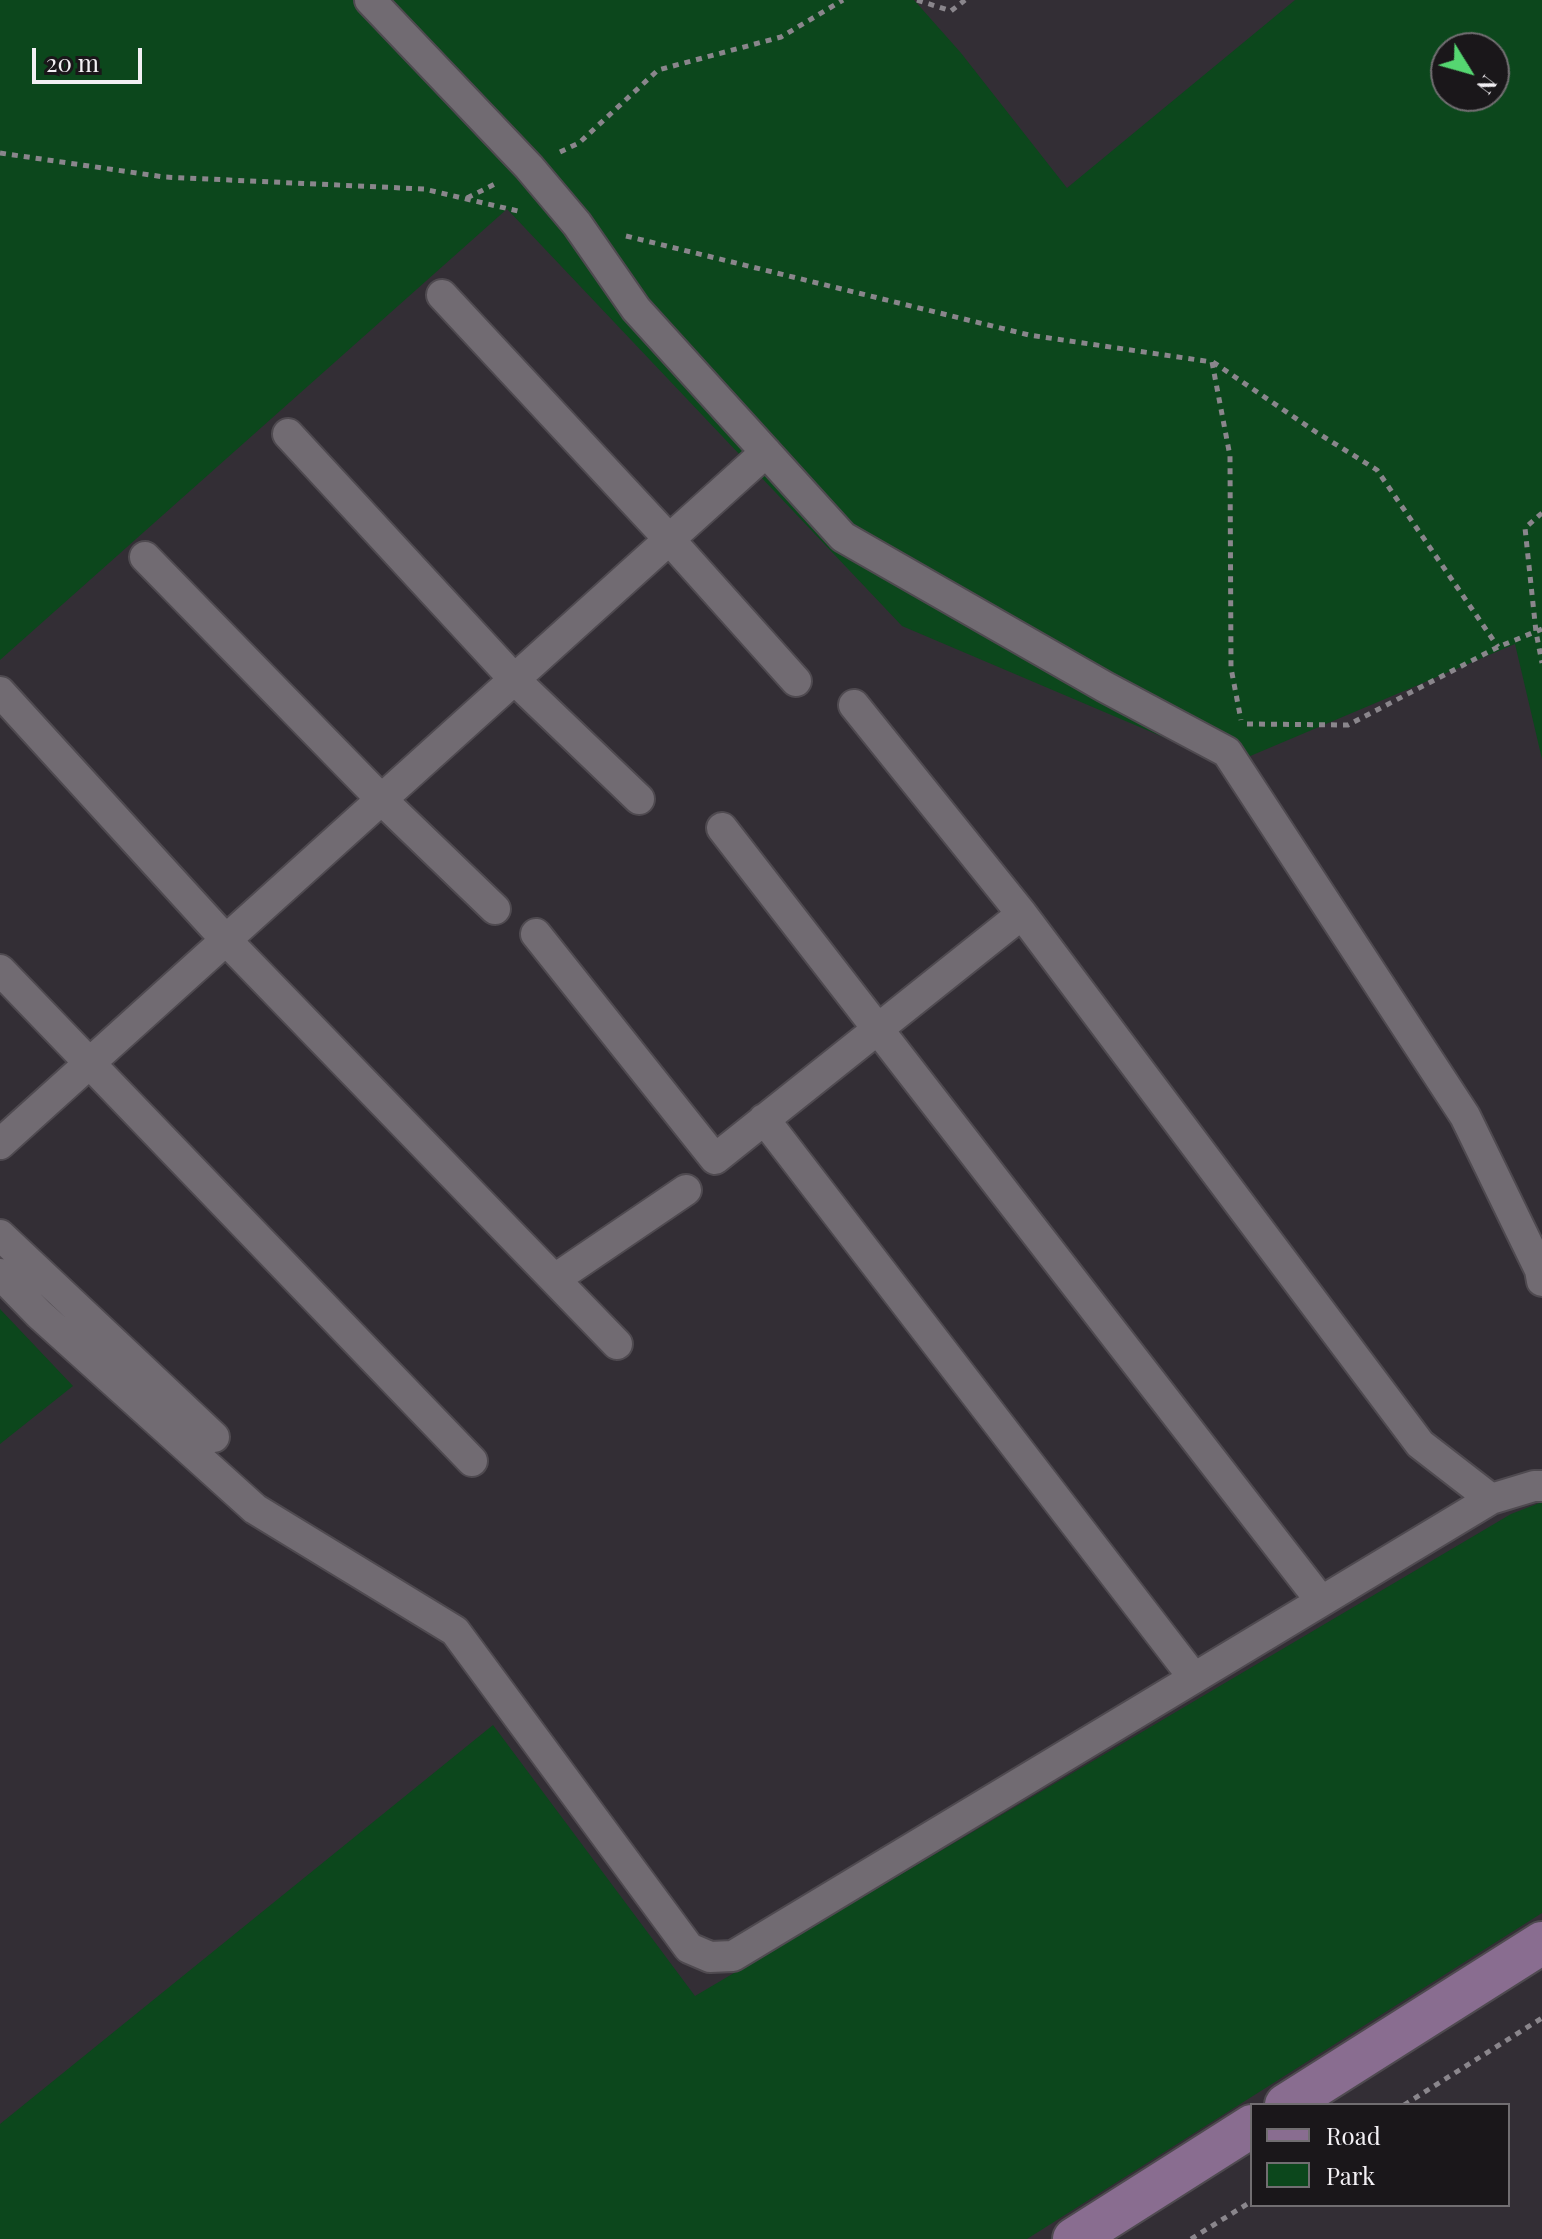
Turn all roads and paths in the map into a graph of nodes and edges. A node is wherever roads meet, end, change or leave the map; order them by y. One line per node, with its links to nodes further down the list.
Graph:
1 (370, 0): 6 (street)
2 (843, 0): 6 (path)
3 (917, 0): 4 (path)
4 (965, 0)
5 (0, 153): 7 (path)
6 (529, 167): 7 (path); 8 (street)
7 (466, 199): 8 (path)
8 (577, 224): 10 (path); 12 (street)
9 (442, 295): 14 (street)
10 (1212, 362): 17 (path); 17 (path)
11 (288, 434): 19 (street)
12 (766, 452): 14 (street); 39 (street)
13 (1542, 513): 16 (path)
14 (669, 539): 19 (street); 20 (street)
15 (145, 557): 24 (street)
16 (1539, 631): 17 (path); 18 (path)
17 (1498, 647)
18 (1542, 663)
19 (515, 680): 23 (street); 24 (street)
20 (796, 681)
21 (0, 692): 29 (street)
22 (854, 705): 27 (street)
23 (639, 799)
24 (382, 800): 26 (street); 29 (street)
25 (722, 828): 31 (street)
26 (495, 909)
27 (1022, 914): 31 (street); 44 (street)
28 (536, 934): 33 (street)
29 (226, 940): 32 (street); 38 (street)
30 (0, 970): 32 (street)
31 (878, 1029): 33 (street); 45 (street)
32 (89, 1063): 34 (street); 42 (street)
33 (764, 1119): 46 (street)
34 (0, 1144)
35 (686, 1190): 38 (street)
36 (0, 1235): 41 (street)
37 (0, 1274): 46 (street)
38 (555, 1279): 40 (street)
39 (1542, 1281)
40 (617, 1344)
41 (214, 1437)
42 (472, 1461)
43 (1542, 1486): 44 (street)
44 (1491, 1499): 45 (street)
45 (1321, 1601): 46 (street)
46 (1194, 1678)
47 (1542, 1943): 49 (street)
48 (1542, 2018): 50 (path)
49 (1289, 2103)
50 (1407, 2103)
51 (1250, 2127): 53 (street)
52 (1250, 2202): 54 (path)
53 (1074, 2239)
54 (1191, 2239)

